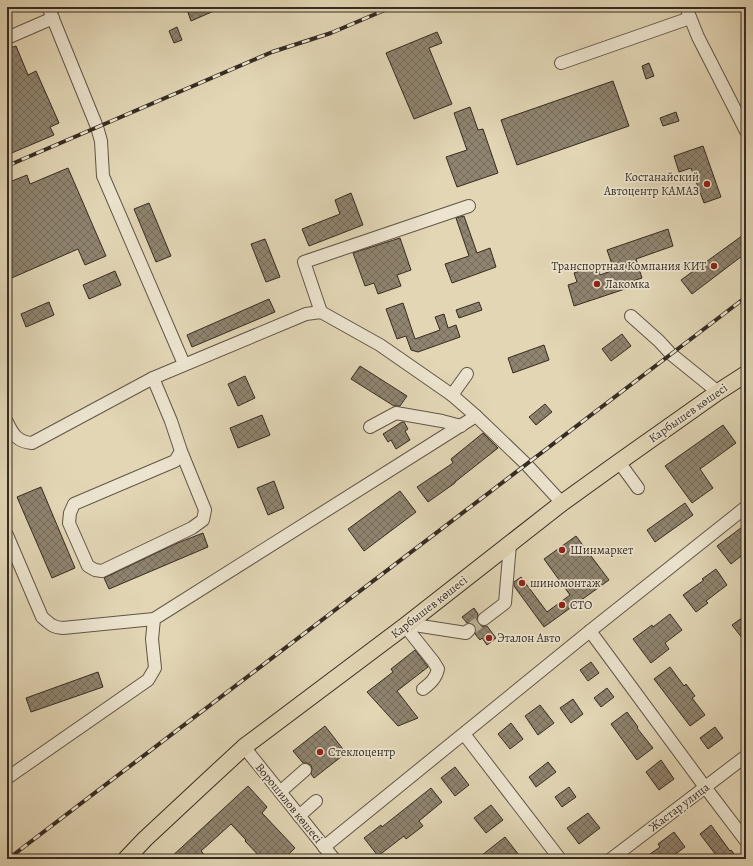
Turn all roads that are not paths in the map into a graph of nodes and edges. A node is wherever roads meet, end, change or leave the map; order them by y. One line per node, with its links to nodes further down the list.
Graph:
1 (53, 10): 3 (street); 9 (street)
2 (688, 13): 4 (street); 5 (street)
3 (7, 38)
4 (561, 63)
5 (746, 131)
6 (469, 206): 7 (street)
7 (321, 312): 9 (street); 14 (street)
8 (631, 316): 13 (street)
9 (184, 364): 12 (street)
10 (467, 374): 14 (street)
11 (746, 374): 13 (main road, Карбышев көшесі)
12 (152, 378): 16 (street); 19 (street)
13 (718, 392): 20 (main road, Карбышев көшесі)
14 (452, 395): 15 (street)
15 (476, 416): 17 (street); 22 (street)
16 (7, 422)
17 (460, 426): 18 (street); 26 (street)
18 (370, 427)
19 (181, 451): 19 (street)
20 (619, 462): 21 (street); 22 (main road, Карбышев көшесі)
21 (638, 488)
22 (562, 503): 25 (main road, Карбышев көшесі)
23 (746, 506): 30 (street)
24 (7, 535): 26 (street)
25 (510, 544): 27 (street); 28 (main road, Карбышев көшесі)
26 (154, 619): 36 (street)
27 (484, 619)
28 (406, 625): 29 (street); 31 (street); 33 (main road, Карбышев көшесі)
29 (469, 630)
30 (590, 631): 32 (street); 37 (street)
31 (423, 688)
32 (464, 734): 42 (street); 45 (street)
33 (244, 748): 38 (street, Ворошилов көшесі); 43 (main road, Карбышев көшесі)
34 (746, 756): 37 (street, Жастар улица)
35 (305, 770): 38 (street)
36 (7, 778)
37 (704, 788): 41 (street); 46 (street, Жастар улица)
38 (280, 792): 40 (street, Ворошилов көшесі)
39 (316, 801): 40 (street)
40 (299, 816): 42 (street, Ворошилов көшесі)
41 (746, 841)
42 (324, 847): 44 (street, Ворошилов көшесі)
43 (126, 859)
44 (334, 859)
45 (560, 859)
46 (611, 859)

